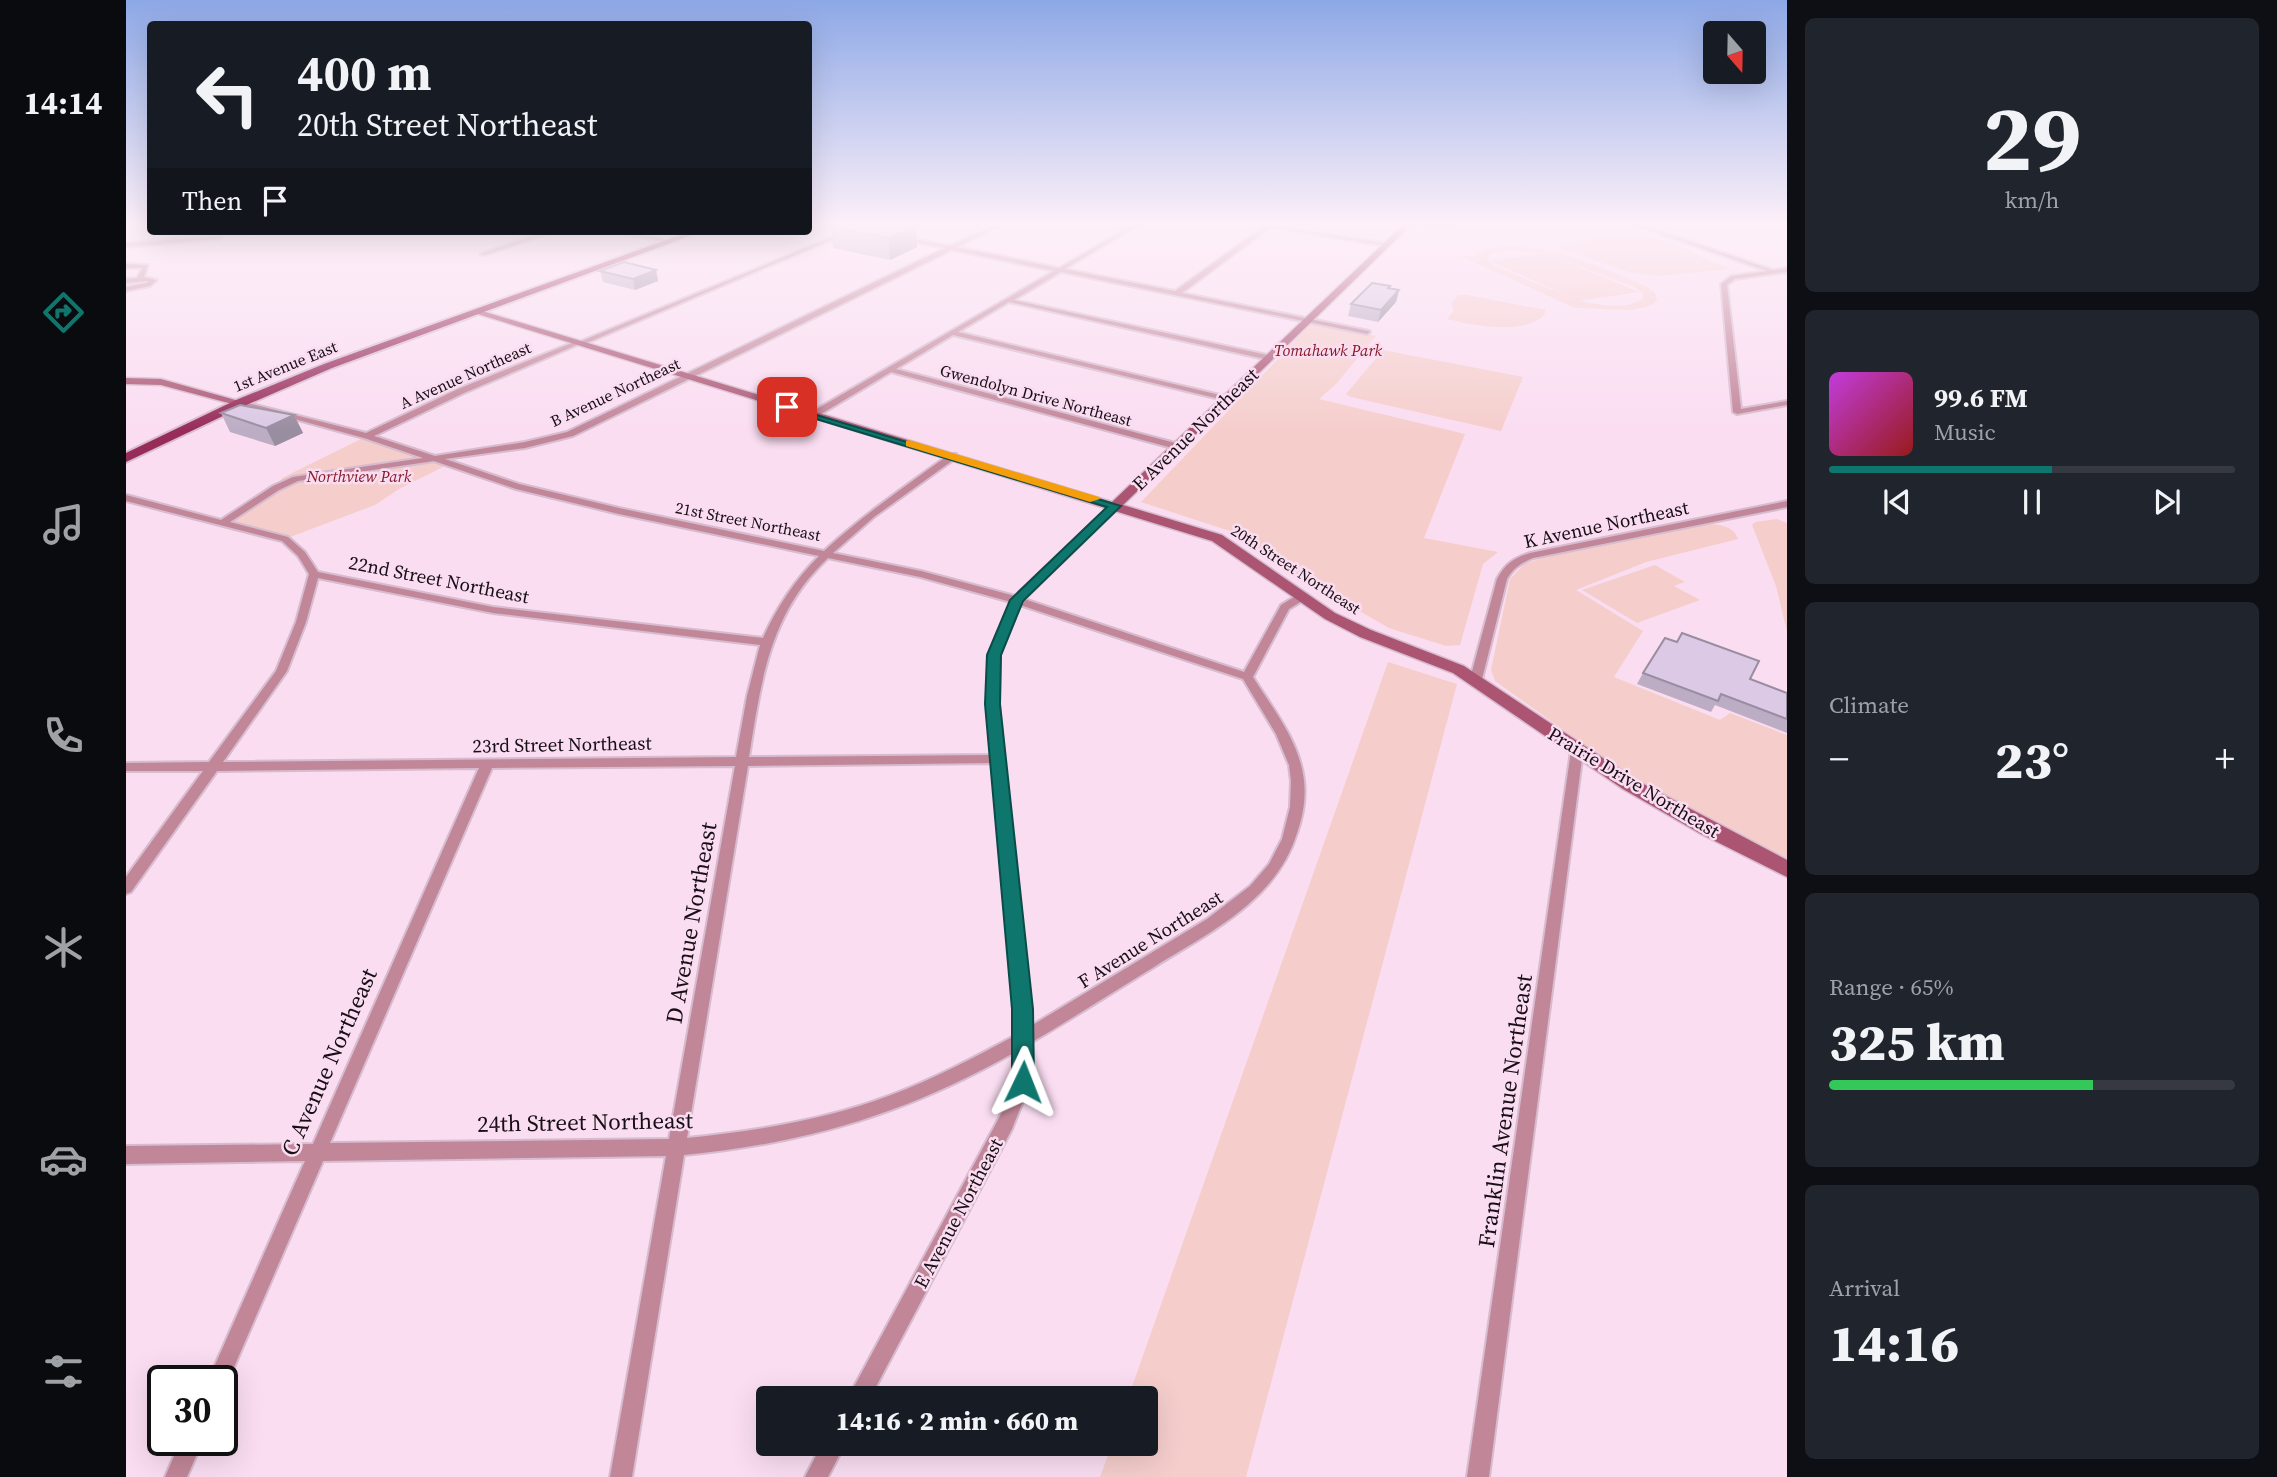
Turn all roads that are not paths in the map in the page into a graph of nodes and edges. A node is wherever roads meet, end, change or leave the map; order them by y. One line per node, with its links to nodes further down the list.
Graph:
1 (526, 294): 9 (main road, 1st Avenue East)
2 (697, 294): 13 (street, A Avenue Northeast)
3 (855, 294): 16 (street, B Avenue Northeast)
4 (1018, 294): 8 (street)
5 (1181, 294): 10 (street)
6 (1334, 294): 10 (street, E Avenue Northeast)
7 (1725, 294): 20 (street)
8 (1007, 300): 12 (street); 14 (street)
9 (476, 312): 13 (street, 20th Street Northeast); 19 (main road, 1st Avenue East)
10 (1307, 320): 11 (street); 14 (street, E Avenue Northeast)
11 (1367, 332)
12 (952, 333): 15 (street); 18 (street)
13 (578, 344): 16 (street, 20th Street Northeast); 22 (street, A Avenue Northeast)
14 (1269, 358): 18 (street, E Avenue Northeast)
15 (890, 370): 21 (street); 23 (street, Gwendolyn Drive Northeast)
16 (687, 376): 21 (street, 20th Street Northeast); 26 (street, B Avenue Northeast)
17 (126, 381): 19 (street)
18 (1225, 399): 23 (street, E Avenue Northeast)
19 (240, 403): 22 (street, 21st Street Northeast); 25 (main road, 1st Avenue East)
20 (1787, 403)
21 (813, 415): 24 (street, 20th Street Northeast)
22 (367, 436): 26 (street, 21st Street Northeast)
23 (1176, 446): 29 (street, E Avenue Northeast)
24 (953, 456): 29 (street, 20th Street Northeast); 31 (street, D Avenue Northeast)
25 (126, 458)
26 (433, 458): 30 (street, B Avenue Northeast); 31 (street, 21st Street Northeast)
27 (126, 498): 30 (street)
28 (1787, 504): 38 (street, K Avenue Northeast)
29 (1115, 506): 33 (street, 20th Street Northeast); 34 (street, E Avenue Northeast)
30 (225, 521): 32 (street)
31 (827, 553): 34 (street, 21st Street Northeast); 35 (street, D Avenue Northeast)
32 (314, 574): 35 (street, 22nd Street Northeast); 44 (street)
33 (1303, 596): 36 (street, 20th Street Northeast); 37 (street)
34 (1017, 600): 37 (street, 21st Street Northeast); 40 (street, E Avenue Northeast)
35 (767, 642): 41 (street, D Avenue Northeast)
36 (1411, 652): 38 (street, Prairie Drive Northeast)
37 (1247, 677): 47 (street, F Avenue Northeast)
38 (1476, 679): 39 (street, Prairie Drive Northeast)
39 (1577, 751): 45 (street, Prairie Drive Northeast); 58 (street, Franklin Avenue Northeast)
40 (999, 759): 41 (street, 23rd Street Northeast); 47 (street, E Avenue Northeast)
41 (742, 761): 42 (street, 23rd Street Northeast); 48 (street, D Avenue Northeast)
42 (487, 764): 44 (street, 23rd Street Northeast); 49 (street, C Avenue Northeast)
43 (126, 767): 44 (street, 23rd Street Northeast)
44 (214, 767): 46 (street)
45 (1787, 869)
46 (126, 888)
47 (1024, 1039): 48 (street, 24th Street Northeast); 52 (street, E Avenue Northeast)
48 (677, 1147): 49 (street, 24th Street Northeast); 56 (street, D Avenue Northeast)
49 (319, 1152): 50 (street, 24th Street Northeast); 51 (street, C Avenue Northeast)
50 (126, 1155)
51 (225, 1365)
52 (865, 1386)
53 (185, 1456): 55 (street)
54 (827, 1456): 57 (street)
55 (176, 1477)
56 (621, 1477)
57 (816, 1477)
58 (1478, 1477)

